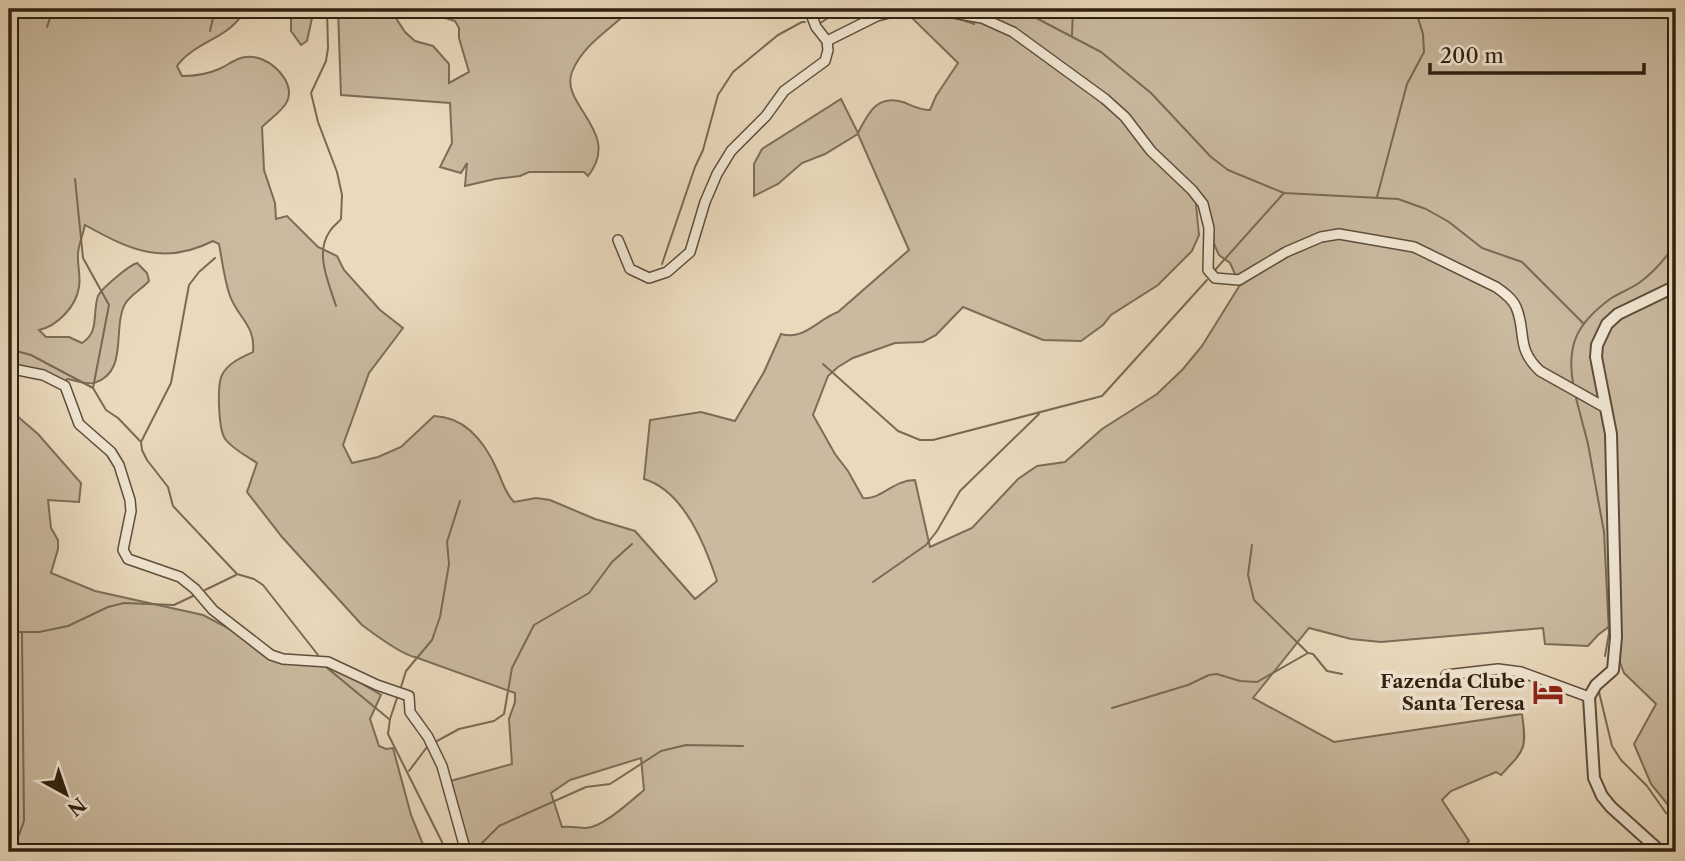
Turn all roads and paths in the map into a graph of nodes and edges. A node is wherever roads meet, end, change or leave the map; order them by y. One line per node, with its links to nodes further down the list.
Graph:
1 (809, 9): 4 (street)
2 (905, 9): 4 (street)
3 (931, 9): 8 (street)
4 (827, 41): 5 (street)
5 (618, 240)
6 (1676, 286): 8 (street)
7 (13, 369): 11 (street)
8 (1606, 408): 10 (street)
9 (1446, 675): 10 (street)
10 (1589, 697): 12 (street)
11 (466, 852)
12 (1661, 852)

